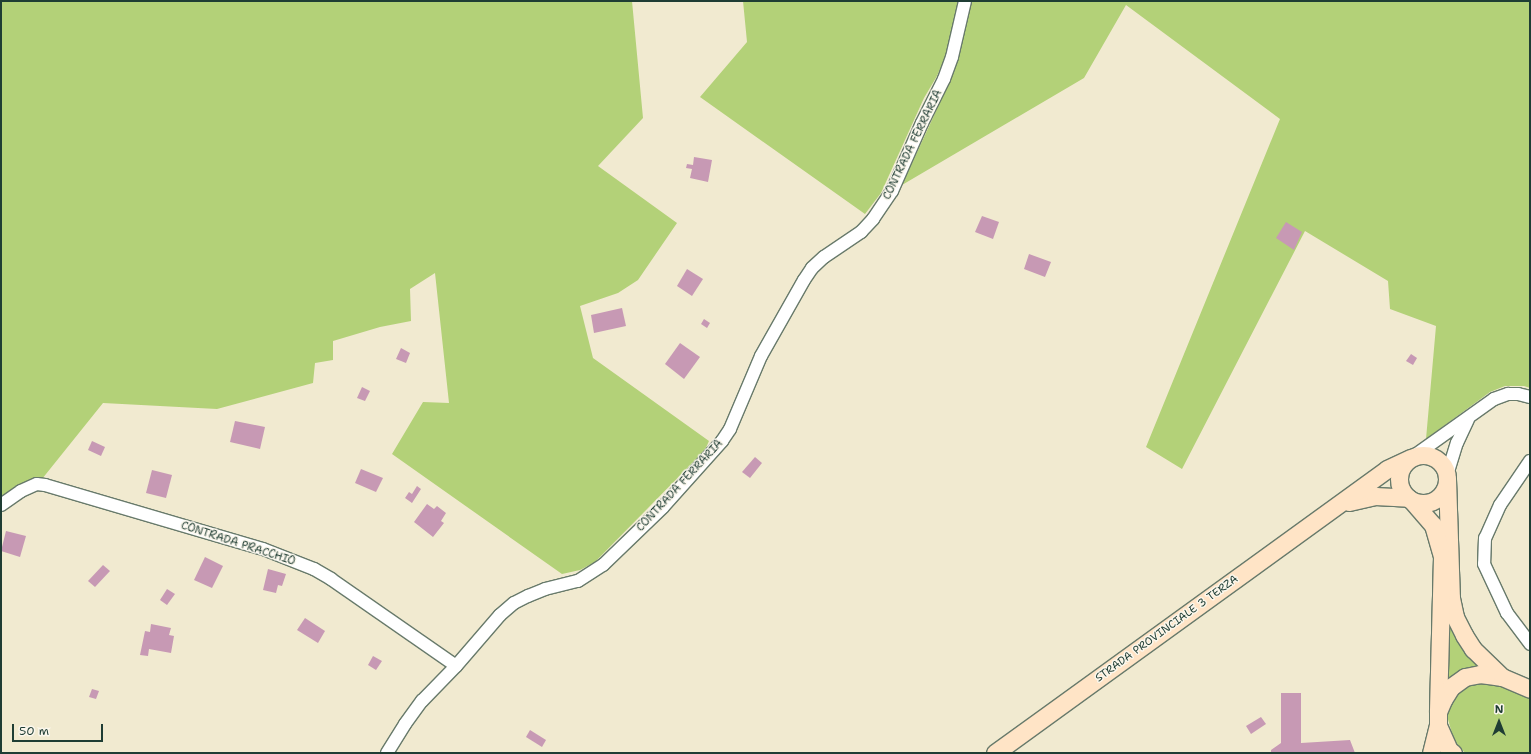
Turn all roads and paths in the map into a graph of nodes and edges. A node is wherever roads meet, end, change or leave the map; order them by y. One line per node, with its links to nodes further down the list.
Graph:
1 (965, 1): 11 (street, CONTRADA FERRARIA)
2 (1530, 397): 3 (street)
3 (1469, 418): 4 (street); 6 (street)
4 (1412, 457): 6 (street); 7 (street); 9 (street, STRADA PROVINCIALE 3 TERZA)
5 (1530, 461): 10 (street)
6 (1447, 477): 7 (street); 12 (street)
7 (1410, 499): 9 (street); 14 (street)
8 (1, 505): 11 (street, CONTRADA PRACCHIO)
9 (1339, 505): 16 (street, STRADA PROVINCIALE 3 TERZA)
10 (1530, 644)
11 (456, 666): 15 (street, CONTRADA FERRARIA)
12 (1502, 677): 13 (street); 14 (street)
13 (1530, 689)
14 (1438, 719): 17 (street); 18 (street)
15 (387, 753)
16 (995, 753)
17 (1431, 753)
18 (1453, 753)

